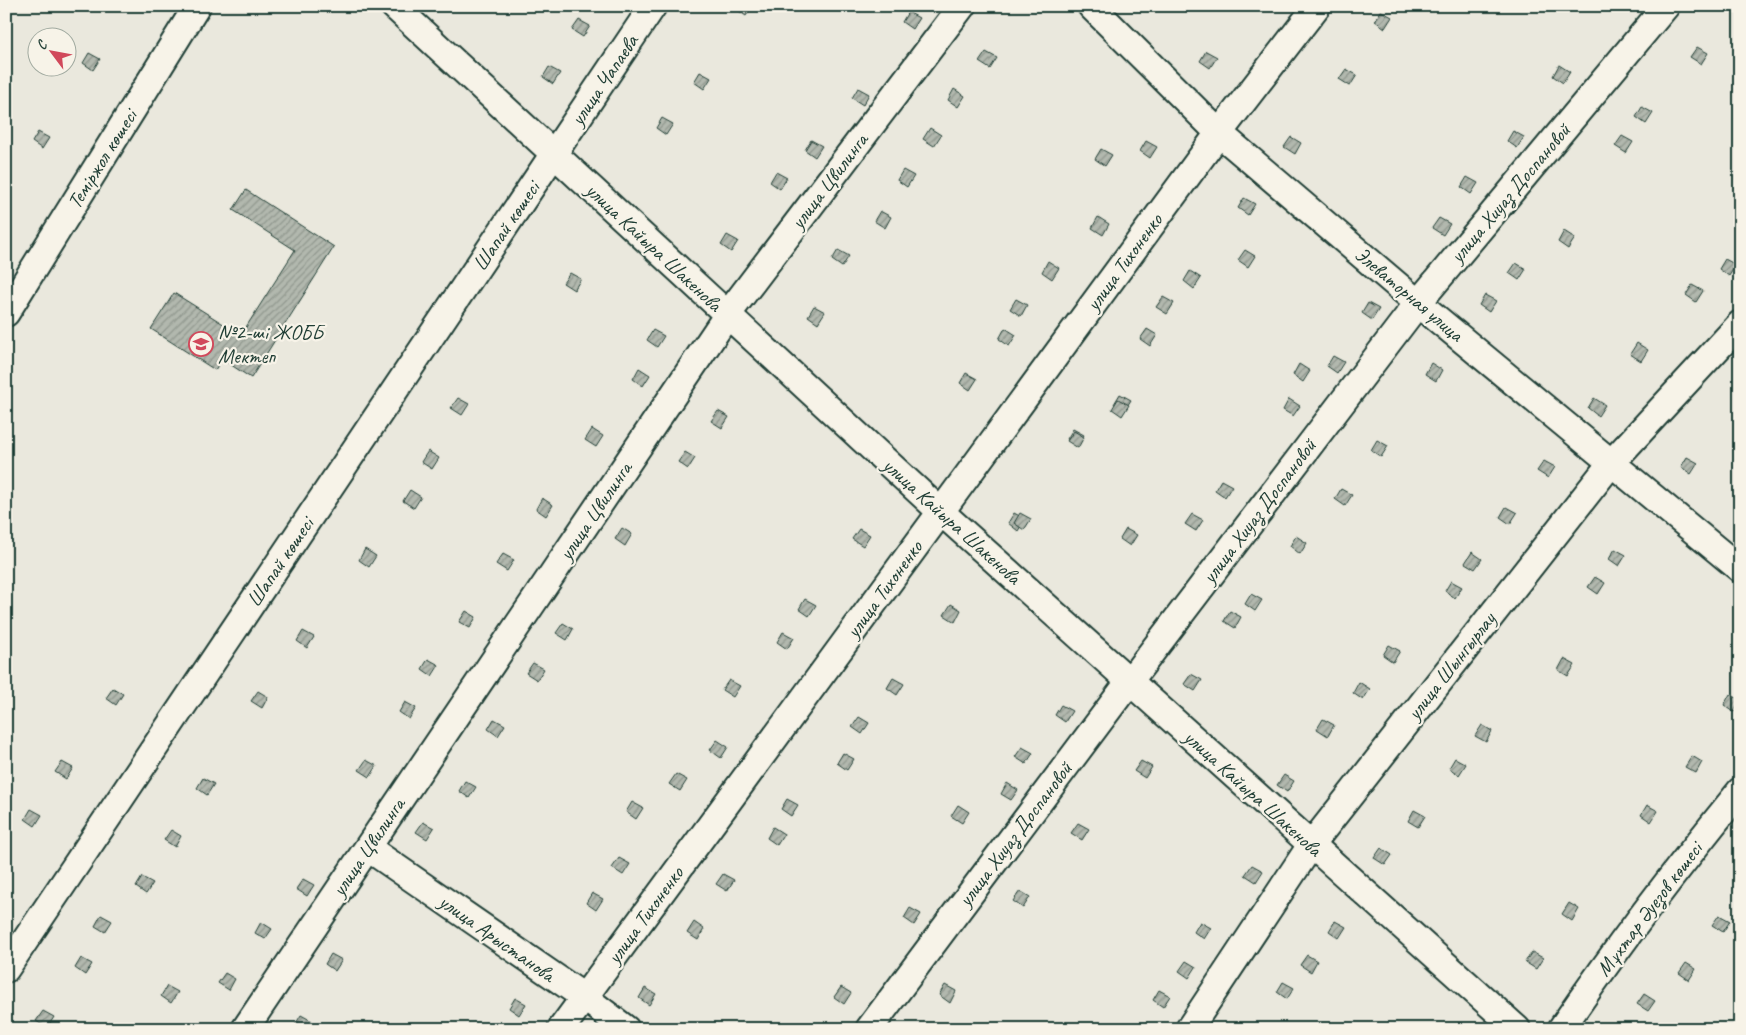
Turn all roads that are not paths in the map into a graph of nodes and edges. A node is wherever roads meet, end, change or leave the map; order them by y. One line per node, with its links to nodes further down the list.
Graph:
1 (197, 6): 11 (street, Теміржол көшесі)
2 (394, 6): 9 (street, улица Кайыра Шакенова)
3 (653, 6): 9 (street, улица Чапаева)
4 (962, 6): 12 (street, улица Цвилинга)
5 (1092, 6): 8 (street, Элеваторная улица)
6 (1317, 6): 8 (street, улица Тихоненко)
7 (1666, 6): 10 (street, улица Хиуаз Доспановой)
8 (1219, 133): 10 (street, Элеваторная улица); 15 (street, улица Тихоненко)
9 (554, 154): 12 (street, улица Кайыра Шакенова); 21 (street, Шапай көшесі)
10 (1418, 302): 14 (street, Элеваторная улица); 17 (street, улица Хиуаз Доспановой)
11 (6, 313)
12 (728, 314): 15 (street, улица Кайыра Шакенова); 20 (street, улица Цвилинга)
13 (1740, 324): 14 (street, улица Шынгырлау)
14 (1612, 462): 16 (street, Элеваторная улица); 19 (street, улица Шынгырлау)
15 (941, 512): 17 (street, улица Кайыра Шакенова); 22 (street, улица Тихоненко)
16 (1740, 569)
17 (1129, 682): 19 (street, улица Кайыра Шакенова); 26 (street, улица Хиуаз Доспановой)
18 (1740, 791): 29 (street, Мұхтар Әуезов көшесі)
19 (1311, 845): 27 (street, улица Шынгырлау); 28 (street, улица Кайыра Шакенова)
20 (368, 848): 22 (street, улица Арыстанова); 23 (street, улица Цвилинга)
21 (6, 969)
22 (584, 997): 24 (street, улица Тихоненко); 25 (street, улица Арыстанова)
23 (245, 1029)
24 (561, 1029)
25 (626, 1029)
26 (869, 1029)
27 (1189, 1029)
28 (1517, 1029)
29 (1561, 1029)

